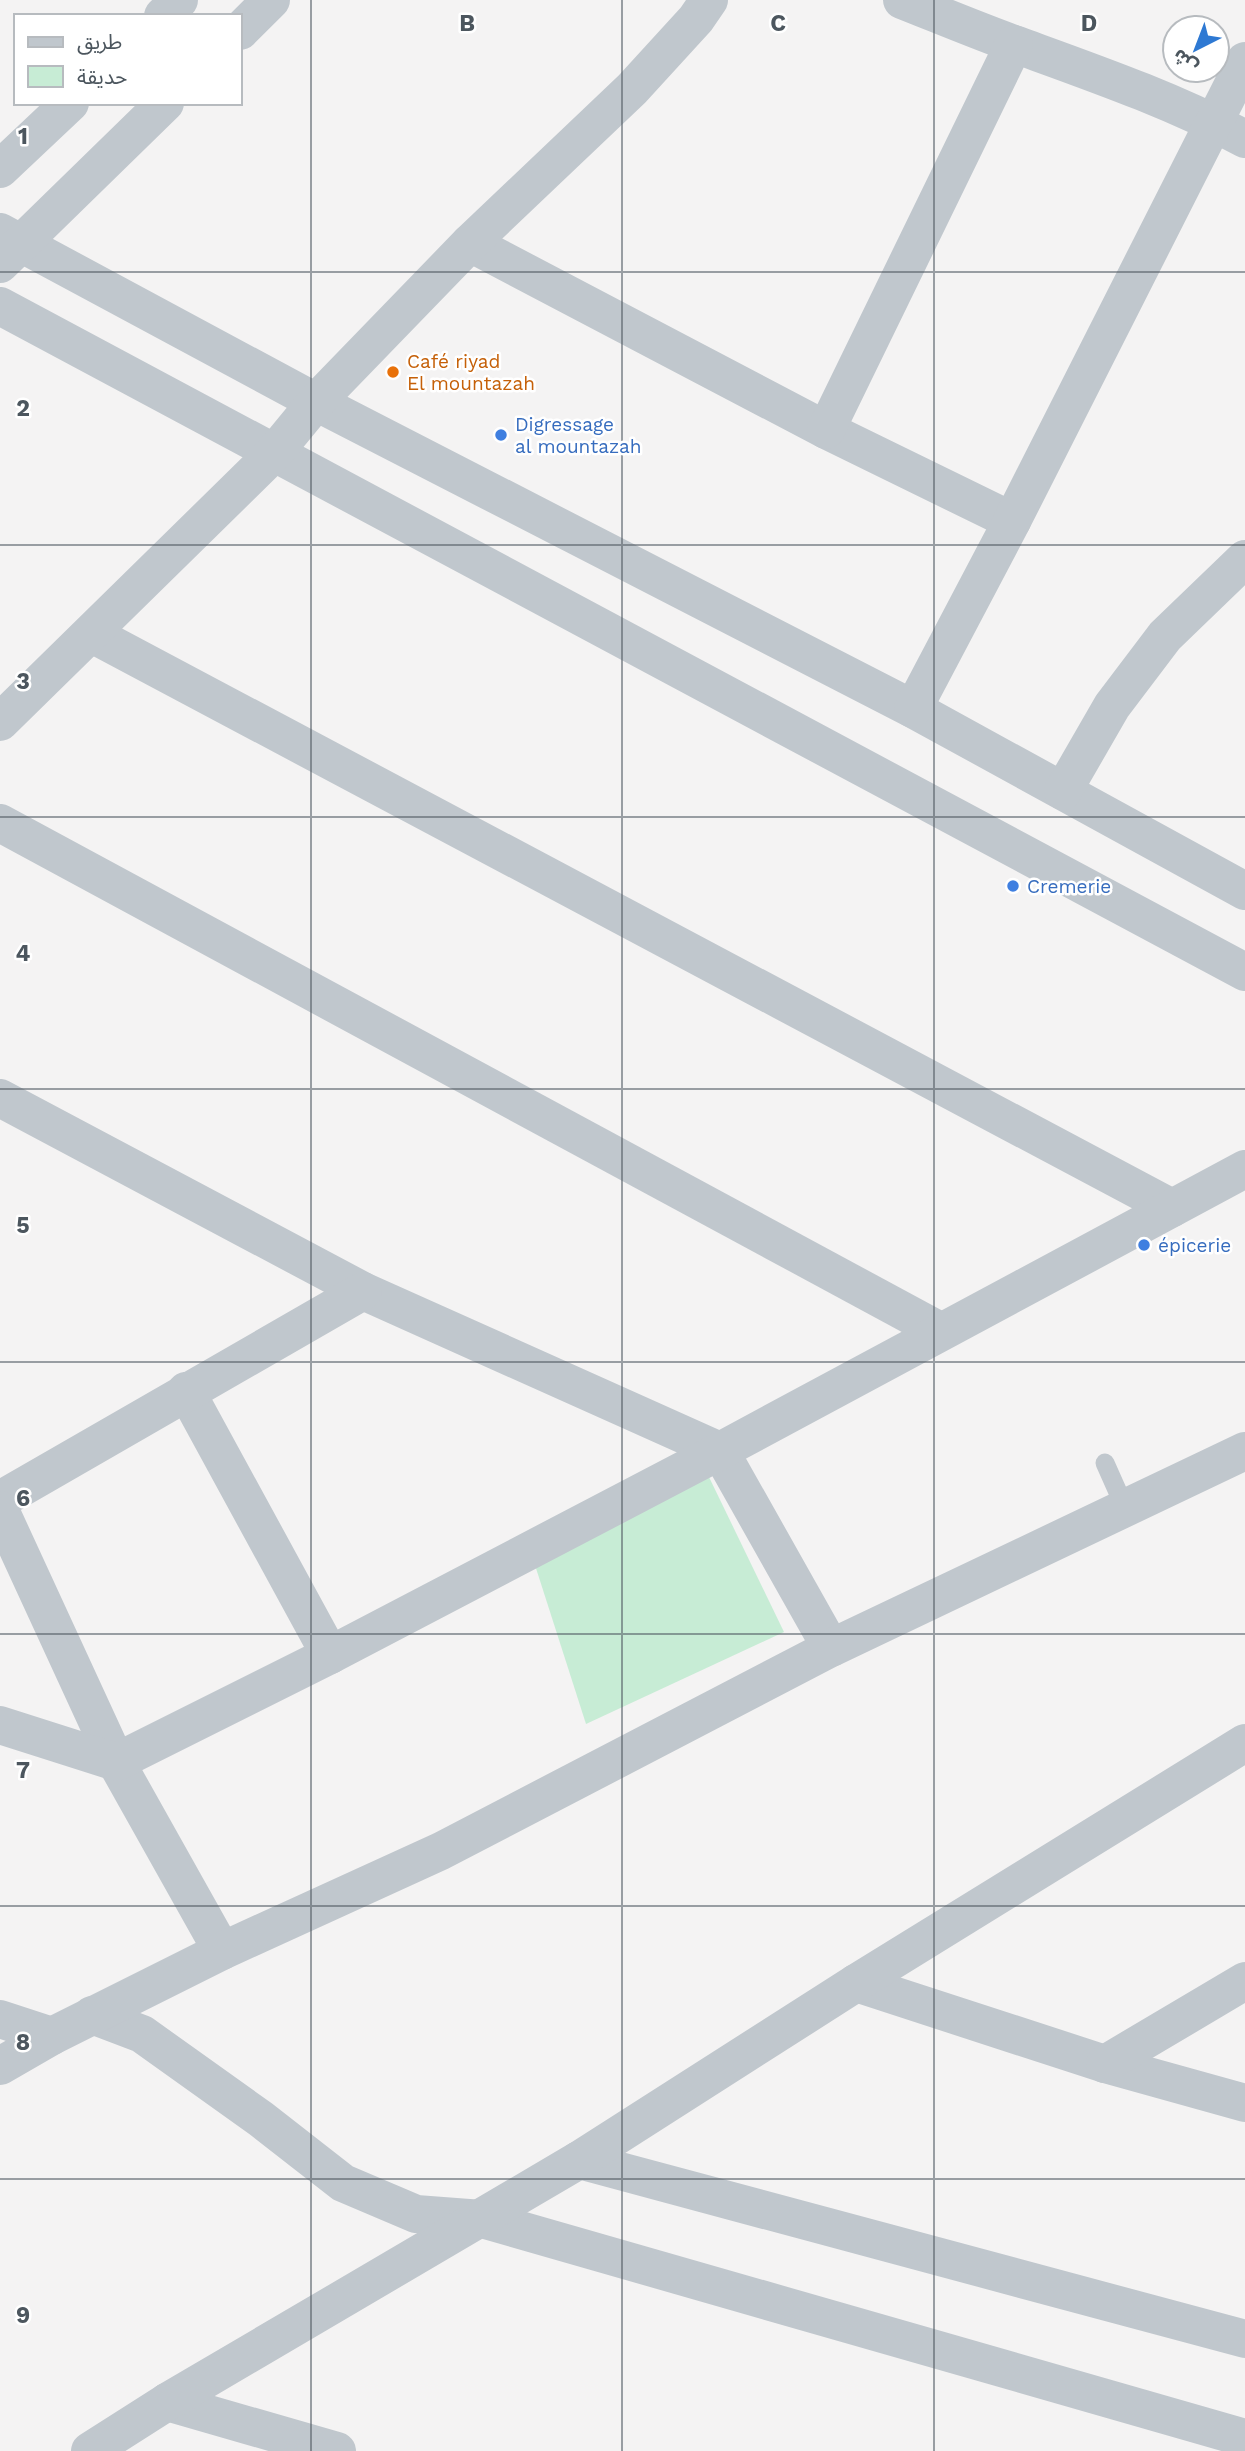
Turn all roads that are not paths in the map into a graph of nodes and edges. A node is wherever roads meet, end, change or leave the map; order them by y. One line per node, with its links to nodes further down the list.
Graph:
1 (179, 0): 5 (street)
2 (271, 0): 6 (street)
3 (709, 0): 13 (street)
4 (902, 0): 7 (street)
5 (165, 14)
6 (242, 29)
7 (1014, 44): 11 (street); 17 (street)
8 (1245, 61): 11 (street)
9 (68, 105): 12 (street)
10 (163, 105): 14 (street)
11 (1230, 131): 19 (street)
12 (0, 169)
13 (470, 243): 16 (street); 17 (street)
14 (7, 246): 16 (street)
15 (0, 306): 18 (street)
16 (316, 402): 18 (street); 22 (street)
17 (826, 430): 19 (street)
18 (274, 453): 21 (street); 27 (street)
19 (1012, 521): 22 (street)
20 (1245, 559): 24 (street)
21 (92, 634): 23 (street); 30 (street)
22 (913, 709): 24 (street)
23 (0, 722)
24 (1063, 791): 26 (street)
25 (0, 823): 32 (street)
26 (1245, 891)
27 (1245, 972)
28 (0, 1098): 31 (street)
29 (1245, 1170): 30 (street)
30 (1172, 1208): 32 (street)
31 (363, 1291): 33 (street); 34 (street)
32 (940, 1331): 34 (street)
33 (186, 1391): 37 (street); 41 (street)
34 (720, 1451): 40 (street); 41 (street)
35 (1245, 1451): 38 (street)
36 (1105, 1463): 38 (lane)
37 (0, 1500)
38 (1125, 1508): 40 (street)
39 (0, 1510): 44 (street)
40 (831, 1648): 45 (street)
41 (330, 1655): 44 (street)
42 (0, 1725): 44 (street)
43 (1245, 1744): 47 (street)
44 (116, 1762): 45 (street)
45 (222, 1951): 48 (street)
46 (1245, 1981): 51 (street)
47 (856, 1983): 51 (street); 54 (street)
48 (92, 2015): 50 (street); 55 (street)
49 (0, 2019): 50 (street)
50 (52, 2036): 52 (street)
51 (1105, 2064): 53 (street)
52 (0, 2066)
53 (1245, 2103)
54 (579, 2160): 55 (street); 56 (street)
55 (482, 2219): 57 (street); 58 (street)
56 (1245, 2339)
57 (167, 2402): 59 (street); 60 (street)
58 (1245, 2438)
59 (90, 2451)
60 (337, 2451)

